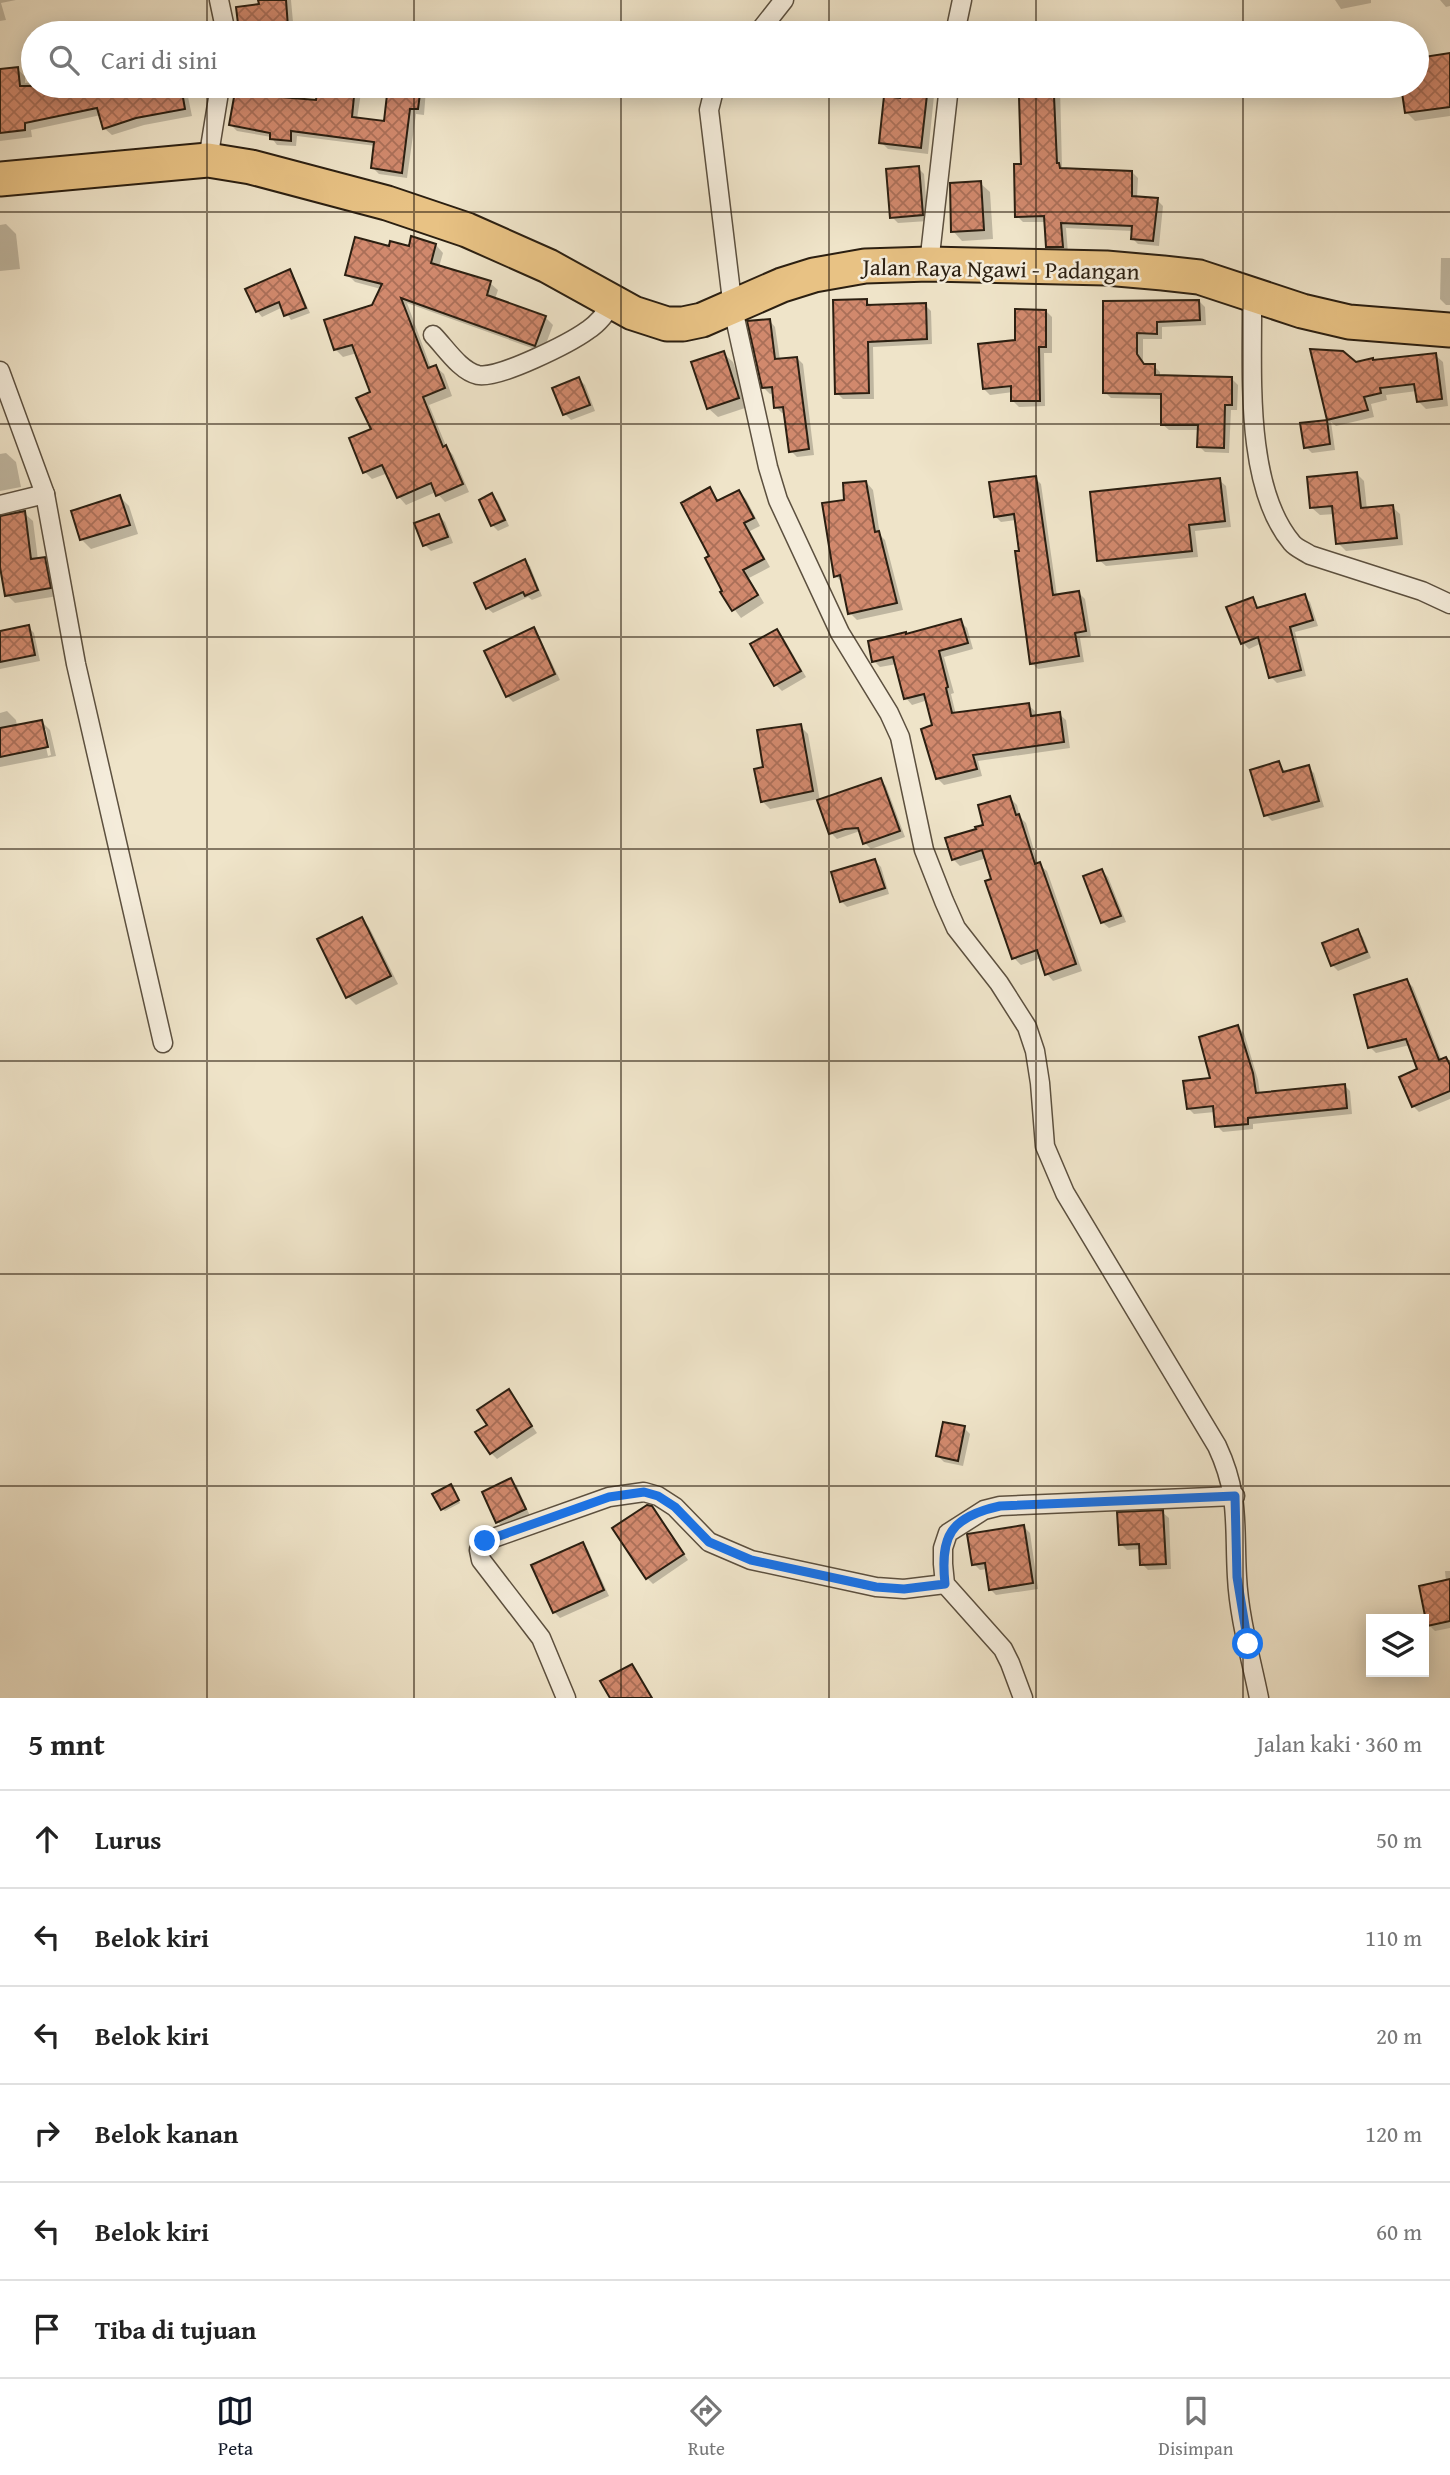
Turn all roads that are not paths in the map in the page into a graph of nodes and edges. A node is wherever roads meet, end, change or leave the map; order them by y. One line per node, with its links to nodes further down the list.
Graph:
1 (219, 0): 4 (street)
2 (784, 0): 5 (street)
3 (961, 0): 6 (street)
4 (223, 21)
5 (767, 21)
6 (957, 21)
7 (218, 98): 10 (street)
8 (712, 98): 15 (street)
9 (948, 98): 12 (street)
10 (208, 160): 11 (highway, Jalan Raya Ngawi - Padangan); 14 (highway, Jalan Raya Ngawi - Padangan)
11 (0, 179)
12 (929, 264): 13 (highway, Jalan Raya Ngawi - Padangan); 15 (highway, Jalan Raya Ngawi - Padangan)
13 (1252, 293): 16 (highway, Jalan Raya Ngawi - Padangan); 21 (street)
14 (613, 302): 15 (highway, Jalan Raya Ngawi - Padangan); 17 (street)
15 (733, 309): 23 (street)
16 (1450, 330)
17 (433, 335)
18 (0, 371): 19 (street)
19 (45, 494): 20 (street); 22 (street)
20 (0, 505)
21 (1450, 604)
22 (163, 1044)
23 (1235, 1496): 24 (street); 27 (street)
24 (945, 1584): 25 (street); 26 (street)
25 (566, 1698)
26 (1023, 1698)
27 (1259, 1698)

